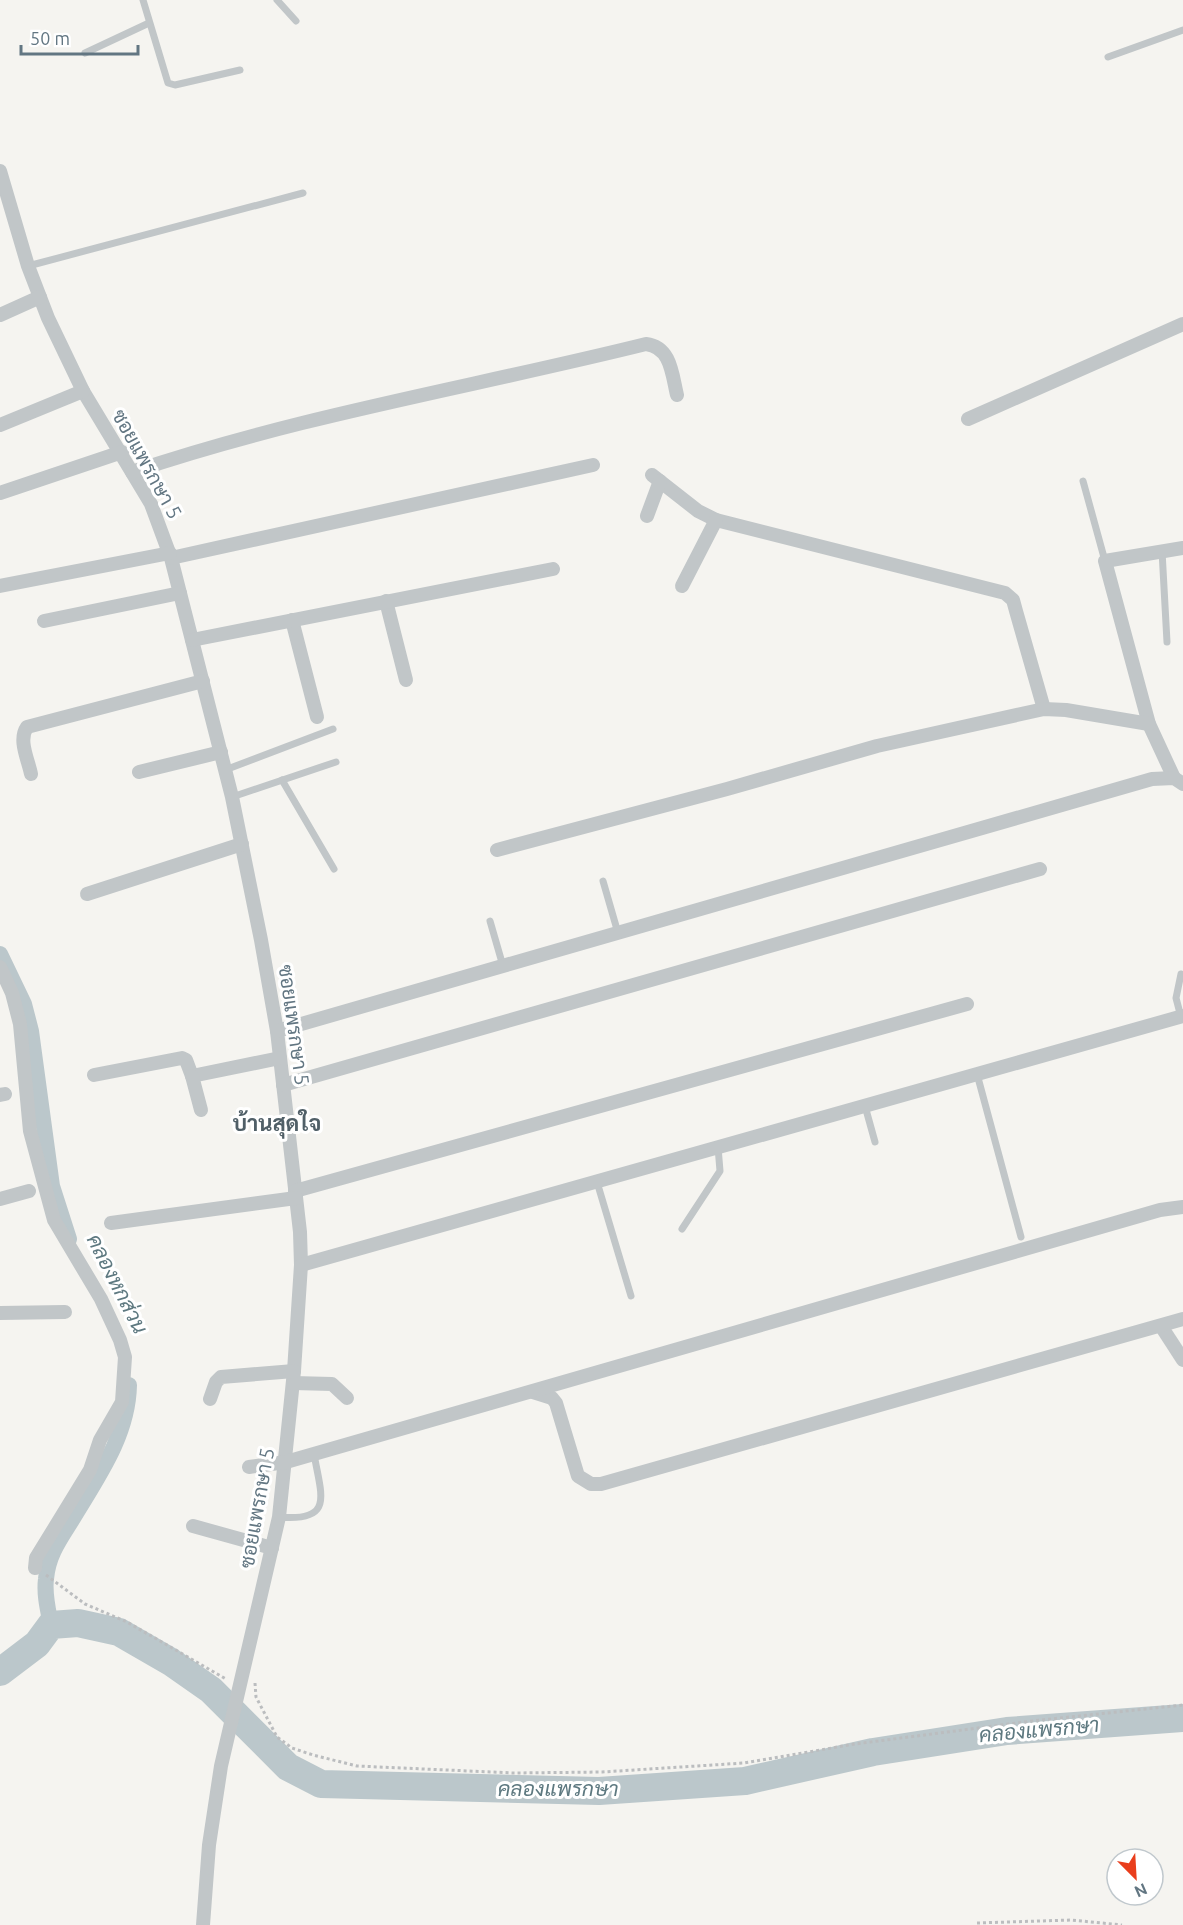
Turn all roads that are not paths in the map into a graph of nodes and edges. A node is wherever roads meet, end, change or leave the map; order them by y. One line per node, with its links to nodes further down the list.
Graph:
1 (143, 0): 4 (lane)
2 (277, 0): 3 (lane)
3 (296, 21)
4 (148, 23): 6 (lane); 8 (lane)
5 (1183, 30): 7 (lane)
6 (85, 52)
7 (1108, 57)
8 (240, 70)
9 (0, 171): 11 (street, ซอยแพรกษา 5)
10 (303, 193): 11 (lane)
11 (28, 266): 12 (street, ซอยแพรกษา 5)
12 (40, 297): 13 (street); 15 (street, ซอยแพรกษา 5)
13 (0, 315)
14 (1183, 324): 17 (street)
15 (83, 391): 18 (street); 19 (street, ซอยแพรกษา 5)
16 (676, 394): 21 (street)
17 (968, 419)
18 (0, 425)
19 (122, 452): 21 (street, ซอยแพรกษา 5); 23 (street)
20 (593, 465): 28 (street)
21 (132, 472): 28 (street, ซอยแพรกษา 5)
22 (1083, 481): 29 (lane)
23 (0, 493)
24 (647, 516): 25 (street)
25 (713, 526): 32 (street); 41 (street)
26 (1183, 548): 27 (street)
27 (1162, 551): 29 (street); 38 (lane)
28 (170, 555): 31 (street); 33 (street, ซอยแพรกษา 5)
29 (1105, 561): 43 (street)
30 (553, 568): 34 (street)
31 (0, 586)
32 (682, 586)
33 (180, 593): 36 (street); 37 (street, ซอยแพรกษา 5)
34 (386, 601): 35 (street); 39 (street)
35 (292, 620): 37 (street); 42 (street)
36 (44, 621)
37 (192, 640): 40 (street, ซอยแพรกษา 5)
38 (1167, 642)
39 (406, 680)
40 (202, 681): 45 (street, ซอยแพรกษา 5); 49 (street)
41 (1044, 709): 43 (street); 54 (street)
42 (317, 717)
43 (1149, 724): 51 (street)
44 (333, 729): 47 (lane)
45 (221, 752): 47 (street, ซอยแพรกษา 5); 48 (street)
46 (336, 762): 50 (lane)
47 (225, 770): 52 (street, ซอยแพรกษา 5)
48 (139, 772)
49 (31, 774)
50 (282, 780): 52 (lane); 55 (lane)
51 (1178, 781): 60 (street)
52 (232, 797): 53 (street, ซอยแพรกษา 5)
53 (242, 844): 58 (street); 66 (street, ซอยแพรกษา 5)
54 (497, 850)
55 (334, 869)
56 (1041, 869): 71 (street)
57 (603, 881): 60 (lane)
58 (87, 894)
59 (489, 921): 61 (lane)
60 (618, 933): 61 (street)
61 (503, 966): 66 (street)
62 (0, 967): 101 (street)
63 (1181, 974): 65 (lane)
64 (967, 1004): 78 (street)
65 (1182, 1017): 68 (street)
66 (277, 1032): 67 (street, ซอยแพรกษา 5)
67 (280, 1058): 70 (street); 71 (street, ซอยแพรกษา 5)
68 (977, 1074): 72 (street); 83 (lane)
69 (94, 1075): 70 (street)
70 (192, 1076): 73 (street)
71 (283, 1085): 78 (street, ซอยแพรกษา 5)
72 (865, 1106): 74 (lane); 75 (street)
73 (201, 1110)
74 (875, 1142)
75 (718, 1148): 76 (street); 82 (lane)
76 (597, 1182): 84 (street); 85 (lane)
77 (29, 1191): 79 (street)
78 (296, 1194): 81 (street); 84 (street, ซอยแพรกษา 5)
79 (0, 1199)
80 (1183, 1207): 92 (street)
81 (111, 1223)
82 (682, 1229)
83 (1021, 1237)
84 (301, 1265): 91 (street, ซอยแพรกษา 5)
85 (631, 1296)
86 (65, 1312): 87 (street)
87 (0, 1313)
88 (1183, 1319): 89 (street)
89 (1161, 1326): 90 (street); 92 (street)
90 (1183, 1360)
91 (293, 1377): 93 (street); 94 (street); 96 (street, ซอยแพรกษา 5)
92 (533, 1392): 95 (street)
93 (347, 1398)
94 (210, 1399)
95 (314, 1454): 96 (street); 98 (lane)
96 (286, 1462): 97 (street); 98 (street, ซอยแพรกษา 5)
97 (249, 1467)
98 (279, 1517): 100 (street, ซอยแพรกษา 5)
99 (192, 1526): 100 (street)
100 (272, 1548): 102 (street, ซอยแพรกษา 5)
101 (35, 1568)
102 (203, 1925)

